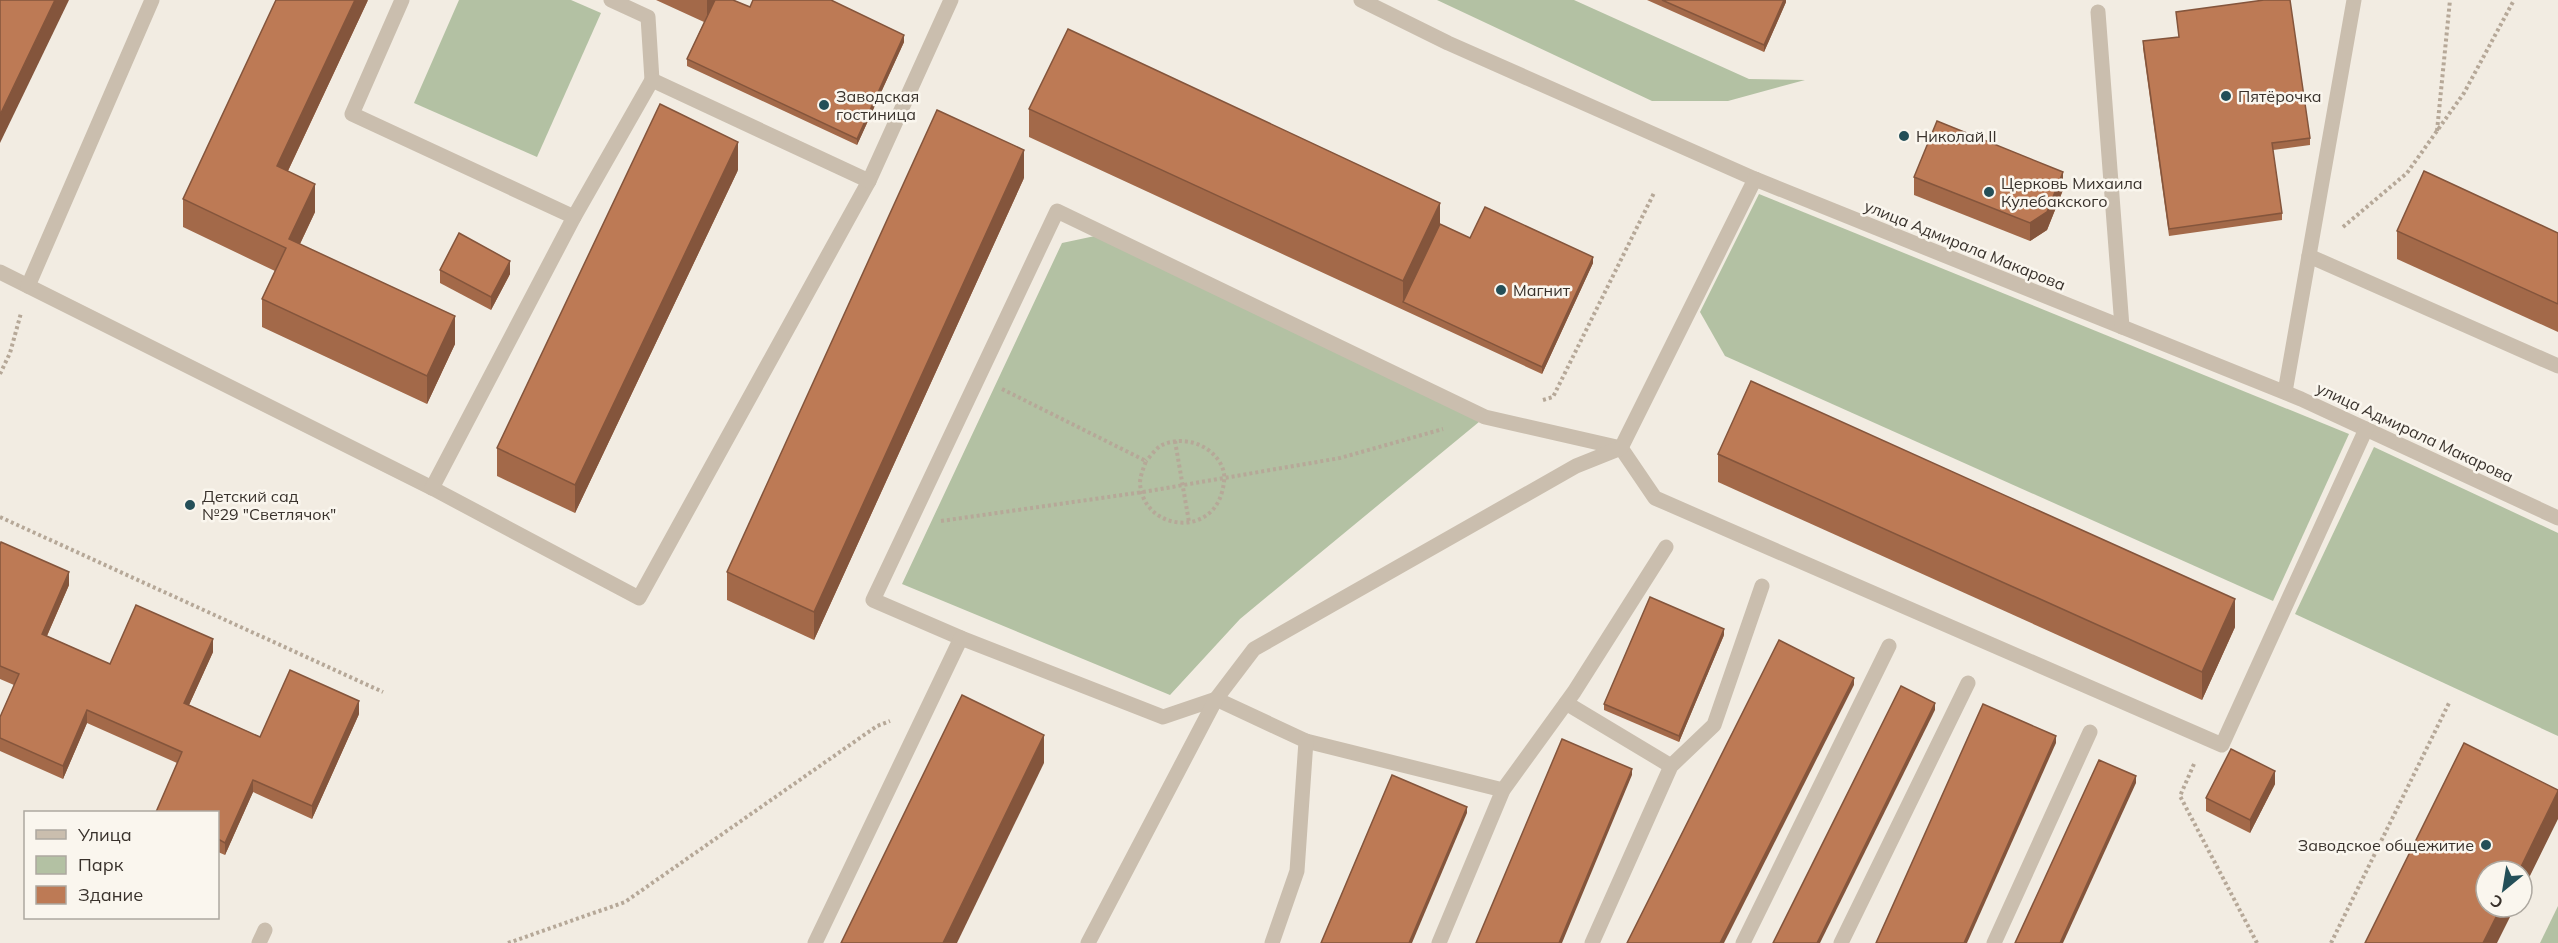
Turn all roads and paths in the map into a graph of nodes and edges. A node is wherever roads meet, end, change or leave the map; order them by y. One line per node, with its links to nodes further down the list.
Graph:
1 (152, 0): 18 (street)
2 (402, 0): 15 (street)
3 (611, 0): 10 (street)
4 (951, 0): 13 (street)
5 (1361, 0): 12 (street, улица Адмирала Макарова)
6 (2354, 0): 16 (street)
7 (2450, 0): 11 (path)
8 (2514, 0): 11 (path)
9 (2098, 12): 19 (street)
10 (652, 80): 13 (street); 15 (street)
11 (2436, 132): 16 (path)
12 (1755, 179): 19 (street, улица Адмирала Макарова); 28 (street)
13 (869, 181): 32 (street)
14 (1654, 193): 24 (path)
15 (574, 217): 32 (street)
16 (2309, 256): 20 (street); 23 (street)
17 (0, 272): 18 (street)
18 (28, 286): 21 (path); 32 (street)
19 (2122, 327): 23 (street, улица Адмирала Макарова)
20 (2558, 366)
21 (0, 374)
22 (996, 386): 29 (path)
23 (2285, 392): 26 (street, улица Адмирала Макарова)
24 (1542, 400)
25 (1485, 417): 28 (street); 30 (path); 40 (street)
26 (2366, 429): 35 (street, улица Адмирала Макарова); 49 (street)
27 (1175, 441): 29 (path); 30 (path); 31 (path)
28 (1621, 448): 44 (street); 49 (street)
29 (1146, 460): 33 (path)
30 (1225, 477): 31 (path); 36 (path)
31 (1183, 485): 33 (path); 36 (path)
32 (432, 488)
33 (1143, 492): 36 (path); 37 (path)
34 (0, 517): 43 (path)
35 (2558, 518)
36 (1188, 522)
37 (931, 523)
38 (1666, 547): 45 (street)
39 (1762, 586): 51 (street)
40 (961, 638): 44 (street); 47 (street)
41 (1889, 646): 59 (street)
42 (1968, 683): 60 (street)
43 (383, 692)
44 (1216, 699): 50 (street); 55 (street)
45 (1566, 703): 51 (street); 52 (street)
46 (2449, 704): 63 (path)
47 (927, 708): 53 (path); 54 (street)
48 (2090, 732): 61 (street)
49 (2205, 738): 62 (path)
50 (1306, 741): 52 (street); 56 (street)
51 (1671, 766): 58 (street)
52 (1503, 790): 57 (street)
53 (508, 943)
54 (815, 943)
55 (1088, 943)
56 (1272, 943)
57 (1439, 943)
58 (1592, 943)
59 (1743, 943)
60 (1841, 943)
61 (1994, 943)
62 (2257, 943)
63 (2331, 943)

